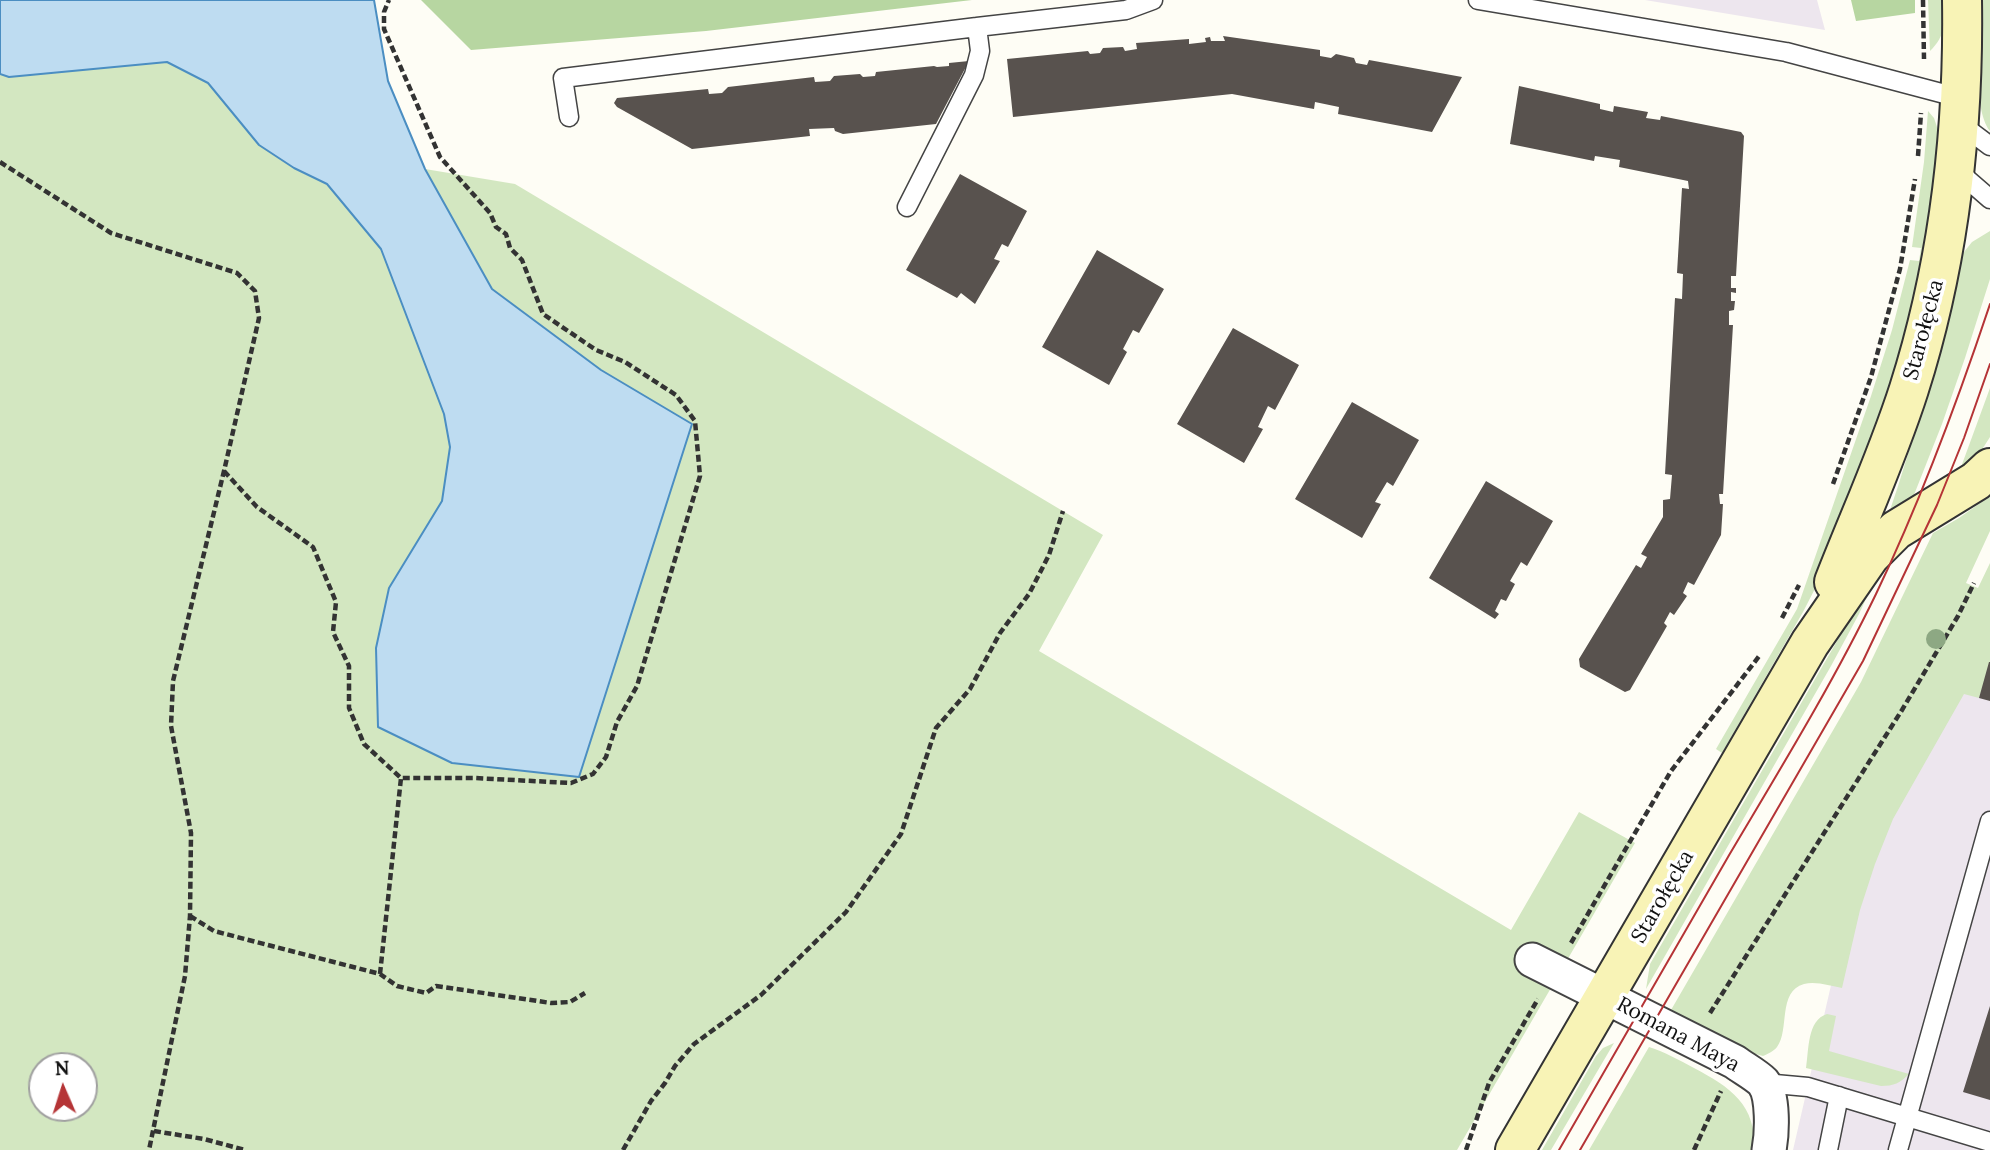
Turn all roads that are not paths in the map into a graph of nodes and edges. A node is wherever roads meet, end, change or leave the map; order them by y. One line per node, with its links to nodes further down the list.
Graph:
1 (1153, 0): 4 (lane)
2 (1962, 0): 5 (street, Starołęcka)
3 (1486, 1): 5 (lane)
4 (977, 27): 6 (lane); 10 (lane)
5 (1960, 107): 7 (lane); 8 (street, Starołęcka)
6 (569, 117)
7 (1990, 146)
8 (1955, 161): 9 (lane); 12 (street, Starołęcka)
9 (1990, 199)
10 (907, 207)
11 (1990, 468): 12 (street, Starołęcka)
12 (1794, 634): 15 (street, Starołęcka)
13 (1990, 821): 18 (lane)
14 (1543, 965): 15 (street, Romana Maya)
15 (1605, 997): 16 (street, Romana Maya); 20 (street, Starołęcka)
16 (1764, 1083): 17 (lane); 21 (street, Romana Maya)
17 (1839, 1096): 18 (lane); 22 (lane)
18 (1907, 1116): 19 (lane); 23 (lane)
19 (1990, 1142)
20 (1515, 1150)
21 (1769, 1150)
22 (1828, 1150)
23 (1898, 1150)

